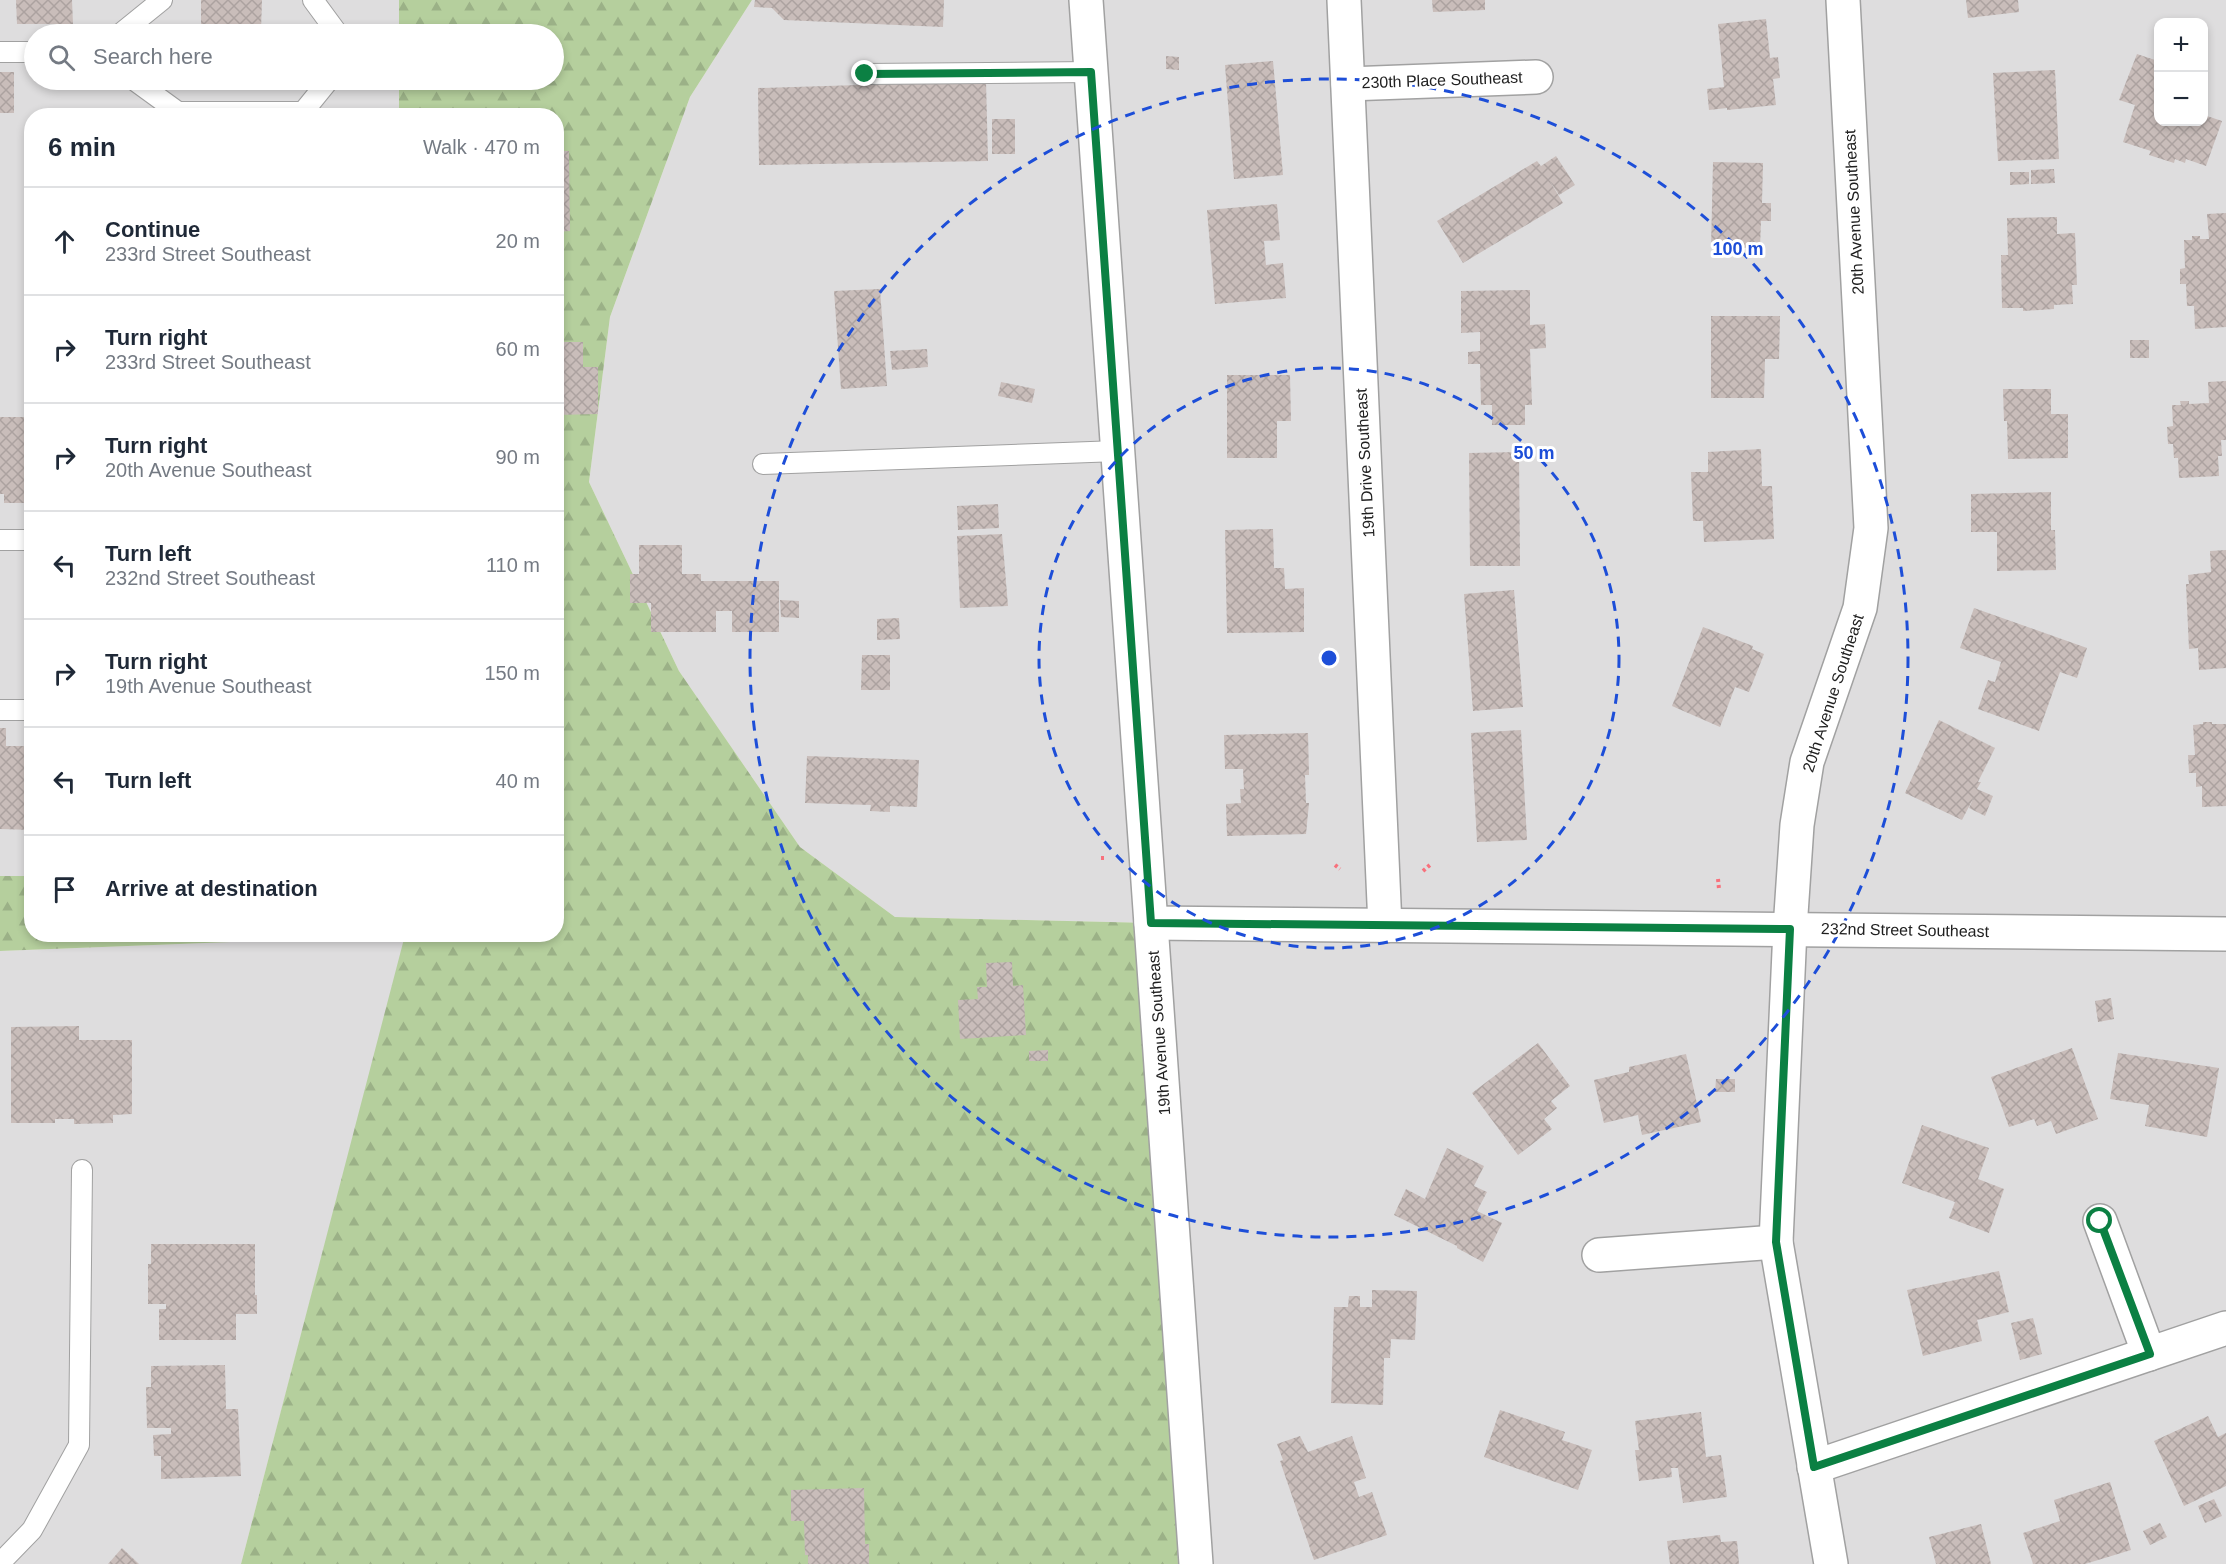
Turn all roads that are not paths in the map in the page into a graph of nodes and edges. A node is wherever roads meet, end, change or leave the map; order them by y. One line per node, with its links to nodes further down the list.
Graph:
1 (162, 0): 6 (lane)
2 (313, 0): 7 (lane)
3 (1086, 0): 10 (street, 19th Avenue Southeast)
4 (1344, 0): 13 (street, 19th Drive Southeast)
5 (1844, 0): 26 (street, 20th Avenue Southeast)
6 (132, 24)
7 (331, 24)
8 (0, 52): 9 (lane)
9 (24, 52)
10 (1091, 72): 11 (lane); 18 (street, 19th Avenue Southeast)
11 (865, 74)
12 (1536, 77): 13 (street, 230th Place Southeast)
13 (1348, 84): 25 (street, 19th Drive Southeast)
14 (148, 90): 16 (lane)
15 (321, 90): 17 (lane)
16 (172, 108)
17 (306, 108)
18 (1118, 451): 19 (lane); 24 (street, 19th Avenue Southeast)
19 (763, 464)
20 (0, 540): 21 (lane)
21 (24, 540)
22 (0, 710): 23 (lane)
23 (24, 710)
24 (1151, 923): 25 (street, 232nd Street Southeast); 36 (street, 19th Avenue Southeast)
25 (1385, 926): 26 (street, 232nd Street Southeast)
26 (1790, 929): 27 (street, 232nd Street Southeast); 30 (street, 20th Avenue Southeast)
27 (2226, 934)
28 (82, 1170): 35 (lane)
29 (2100, 1221): 33 (street)
30 (1776, 1242): 31 (street); 34 (street, 20th Avenue Southeast)
31 (1599, 1255)
32 (2226, 1328): 33 (street)
33 (2150, 1354): 34 (street)
34 (1814, 1467): 37 (street, 20th Avenue Southeast)
35 (0, 1563)
36 (1196, 1564)
37 (1831, 1564)

